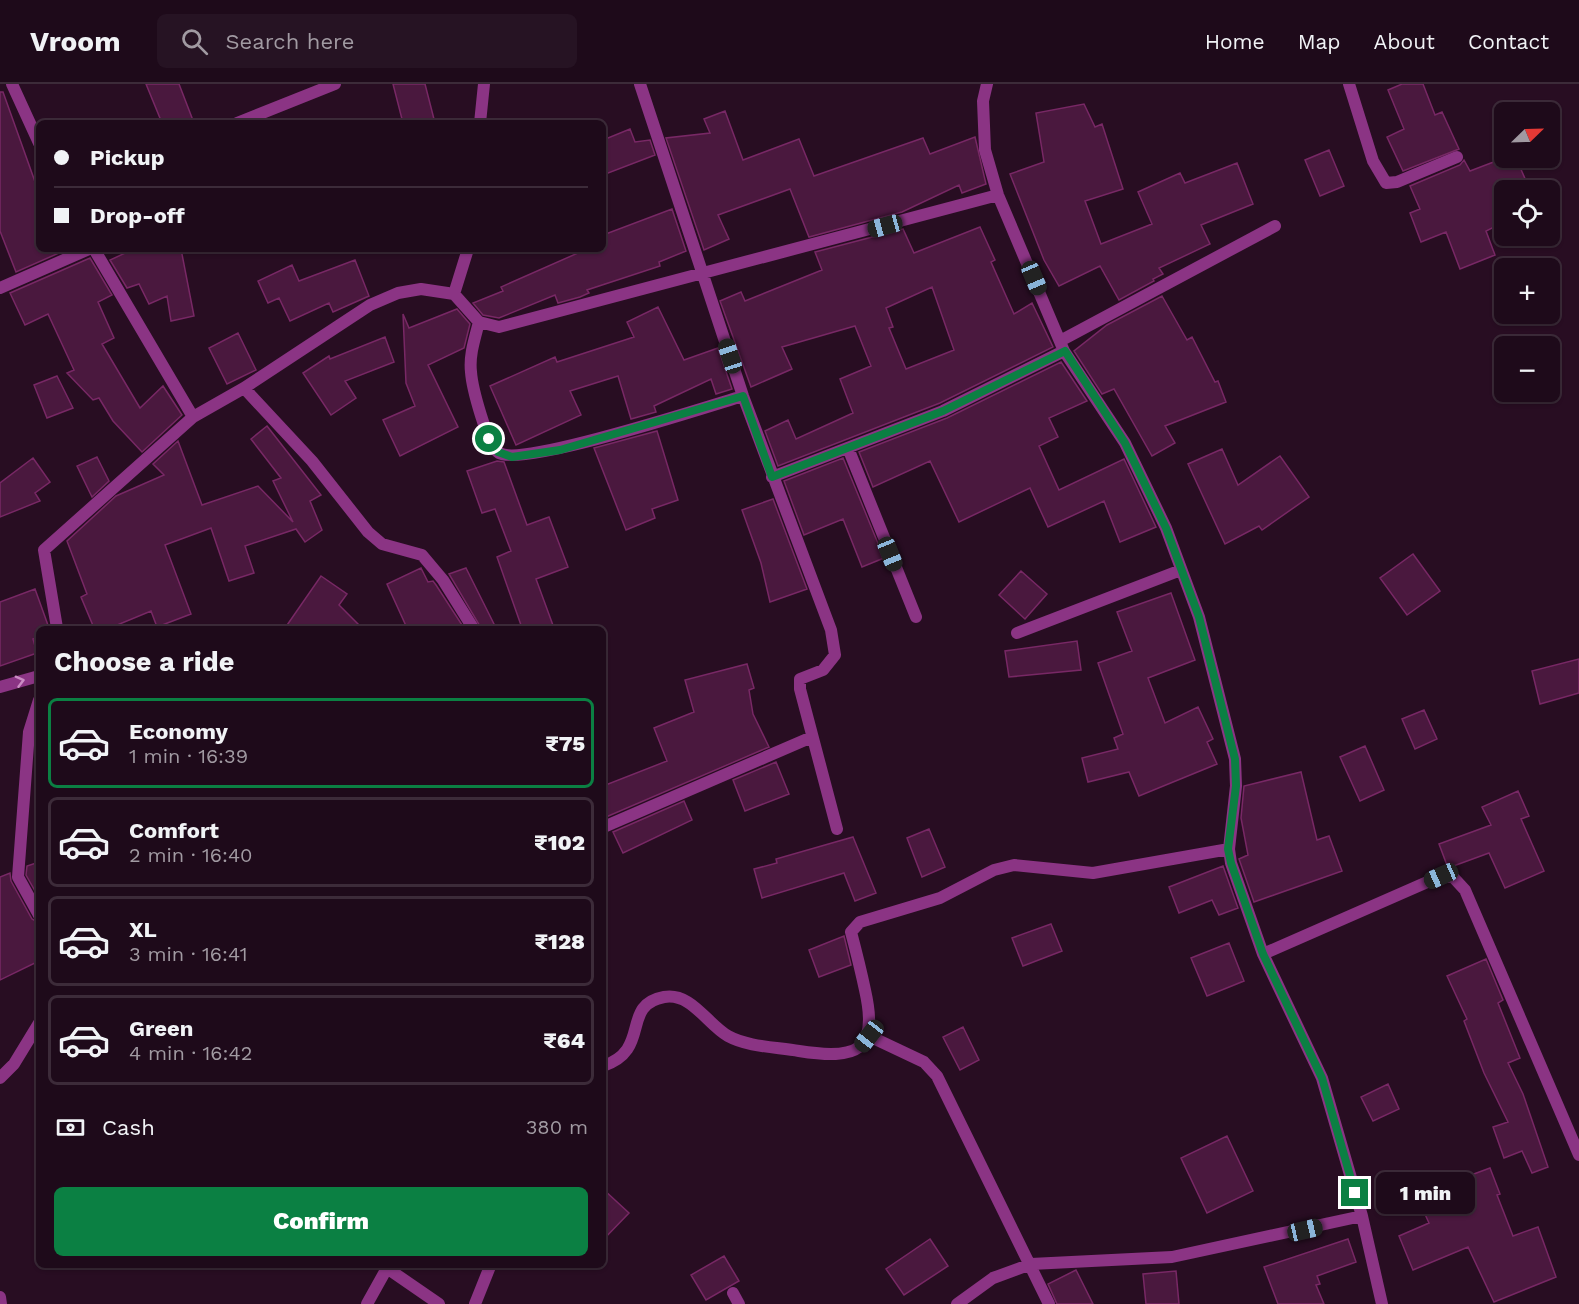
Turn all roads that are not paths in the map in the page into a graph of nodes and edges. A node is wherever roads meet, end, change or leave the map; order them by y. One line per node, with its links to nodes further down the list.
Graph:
1 (12, 84): 9 (street)
2 (335, 84): 7 (street)
3 (484, 84): 8 (street)
4 (640, 84): 16 (street)
5 (987, 84): 11 (street)
6 (1349, 84): 10 (street)
7 (245, 120)
8 (480, 120)
9 (36, 136)
10 (1457, 157)
11 (998, 195): 16 (street); 20 (street)
12 (1275, 226): 20 (street)
13 (85, 252): 17 (street)
14 (94, 252): 23 (street)
15 (467, 252): 18 (street)
16 (704, 275): 19 (street); 22 (street)
17 (0, 288)
18 (454, 294): 19 (street); 21 (street)
19 (479, 322): 22 (street)
20 (1062, 346): 24 (street); 26 (street)
21 (244, 388): 23 (street); 29 (street)
22 (743, 396): 25 (street)
23 (193, 417): 28 (street)
24 (848, 448): 25 (street); 27 (street)
25 (772, 477): 34 (street)
26 (1182, 570): 30 (street); 37 (street)
27 (916, 617)
28 (57, 626)
29 (472, 626)
30 (1017, 633)
31 (36, 677): 32 (street, one-way to 31)
32 (0, 687)
33 (36, 709): 38 (street)
34 (812, 737): 35 (street); 36 (street)
35 (606, 826)
36 (837, 829)
37 (1228, 849): 39 (street); 41 (street)
38 (36, 910)
39 (1263, 954): 44 (street); 45 (street)
40 (36, 1028): 43 (street)
41 (869, 1036): 42 (street); 46 (street)
42 (606, 1065)
43 (0, 1078)
44 (1579, 1155)
45 (1362, 1216): 46 (street); 57 (street)
46 (1031, 1264): 55 (street); 56 (street)
47 (383, 1268): 52 (street)
48 (387, 1268): 53 (street)
49 (489, 1268): 54 (street)
50 (0, 1297): 51 (street)
51 (1, 1304)
52 (367, 1304)
53 (439, 1304)
54 (475, 1304)
55 (957, 1304)
56 (1049, 1304)
57 (1382, 1304)

